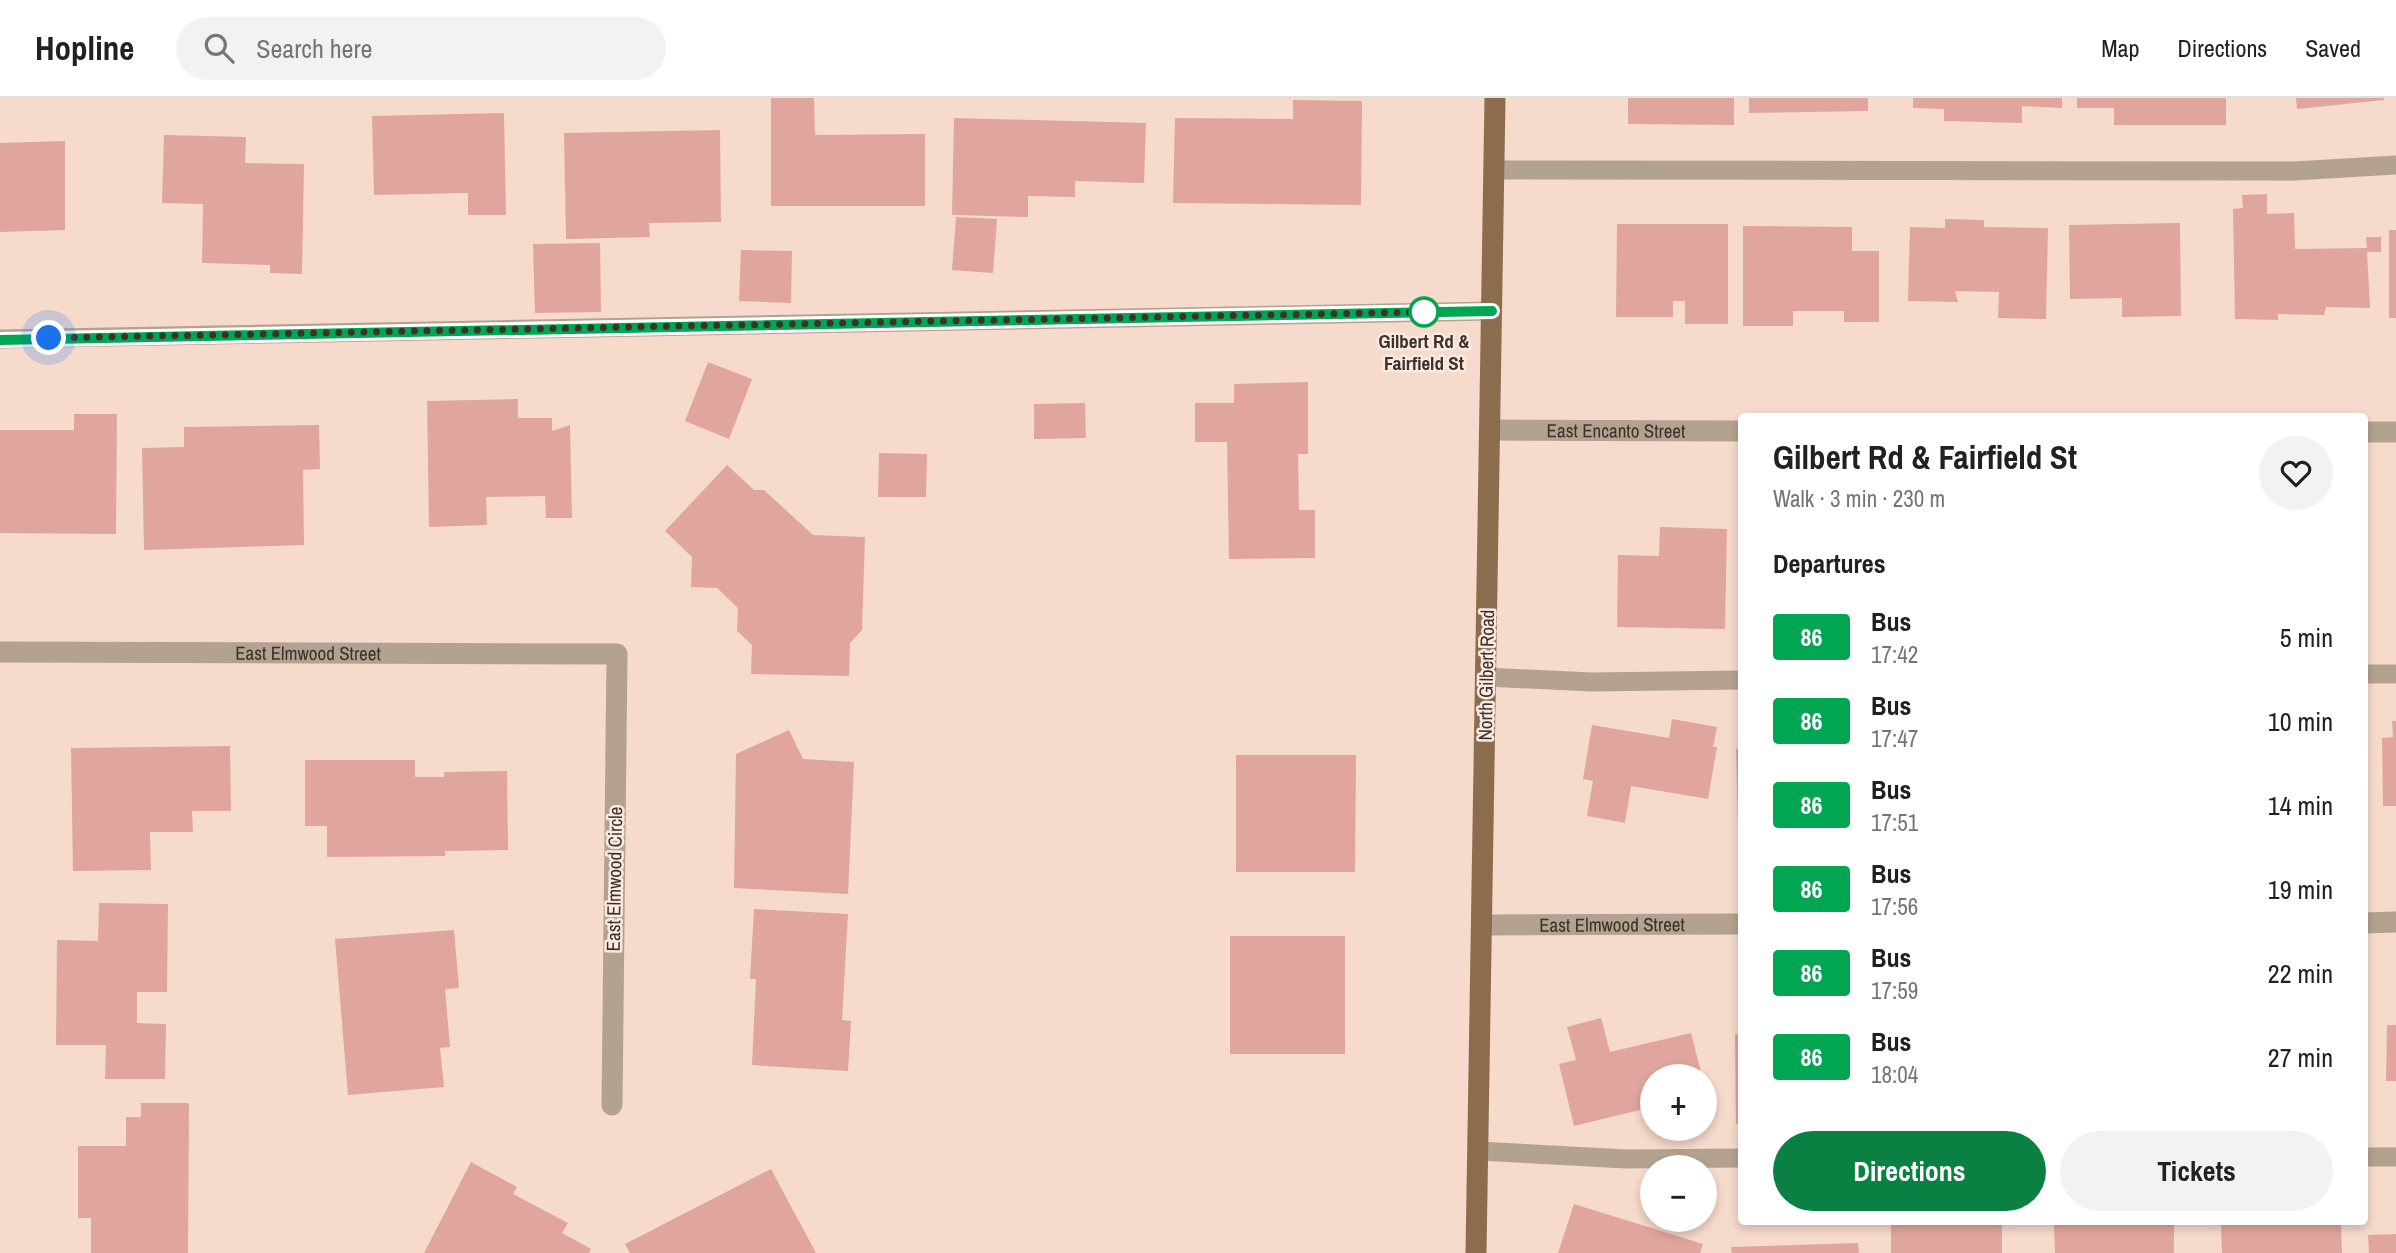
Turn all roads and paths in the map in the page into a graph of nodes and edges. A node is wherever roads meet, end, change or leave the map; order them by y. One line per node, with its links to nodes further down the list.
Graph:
1 (1495, 98): 3 (main road, North Gilbert Road)
2 (2396, 165): 3 (lane)
3 (1494, 170): 4 (main road, North Gilbert Road)
4 (1492, 311): 5 (lane); 6 (main road, North Gilbert Road)
5 (0, 340)
6 (1490, 430): 7 (street, East Encanto Street); 14 (main road, North Gilbert Road)
7 (1738, 431)
8 (2368, 432): 9 (street)
9 (2396, 432)
10 (0, 652): 11 (street, East Elmwood Street)
11 (617, 654): 20 (street, East Elmwood Circle)
12 (2368, 674): 13 (lane)
13 (2396, 674)
14 (1486, 677): 15 (lane); 19 (main road, North Gilbert Road)
15 (1738, 680)
16 (2396, 922): 17 (street)
17 (2368, 923)
18 (1738, 924): 19 (street, East Elmwood Street)
19 (1482, 925): 21 (main road, North Gilbert Road)
20 (612, 1105)
21 (1478, 1151): 24 (lane); 25 (main road, North Gilbert Road)
22 (2368, 1157): 23 (lane)
23 (2396, 1157)
24 (1738, 1158)
25 (1476, 1253)

